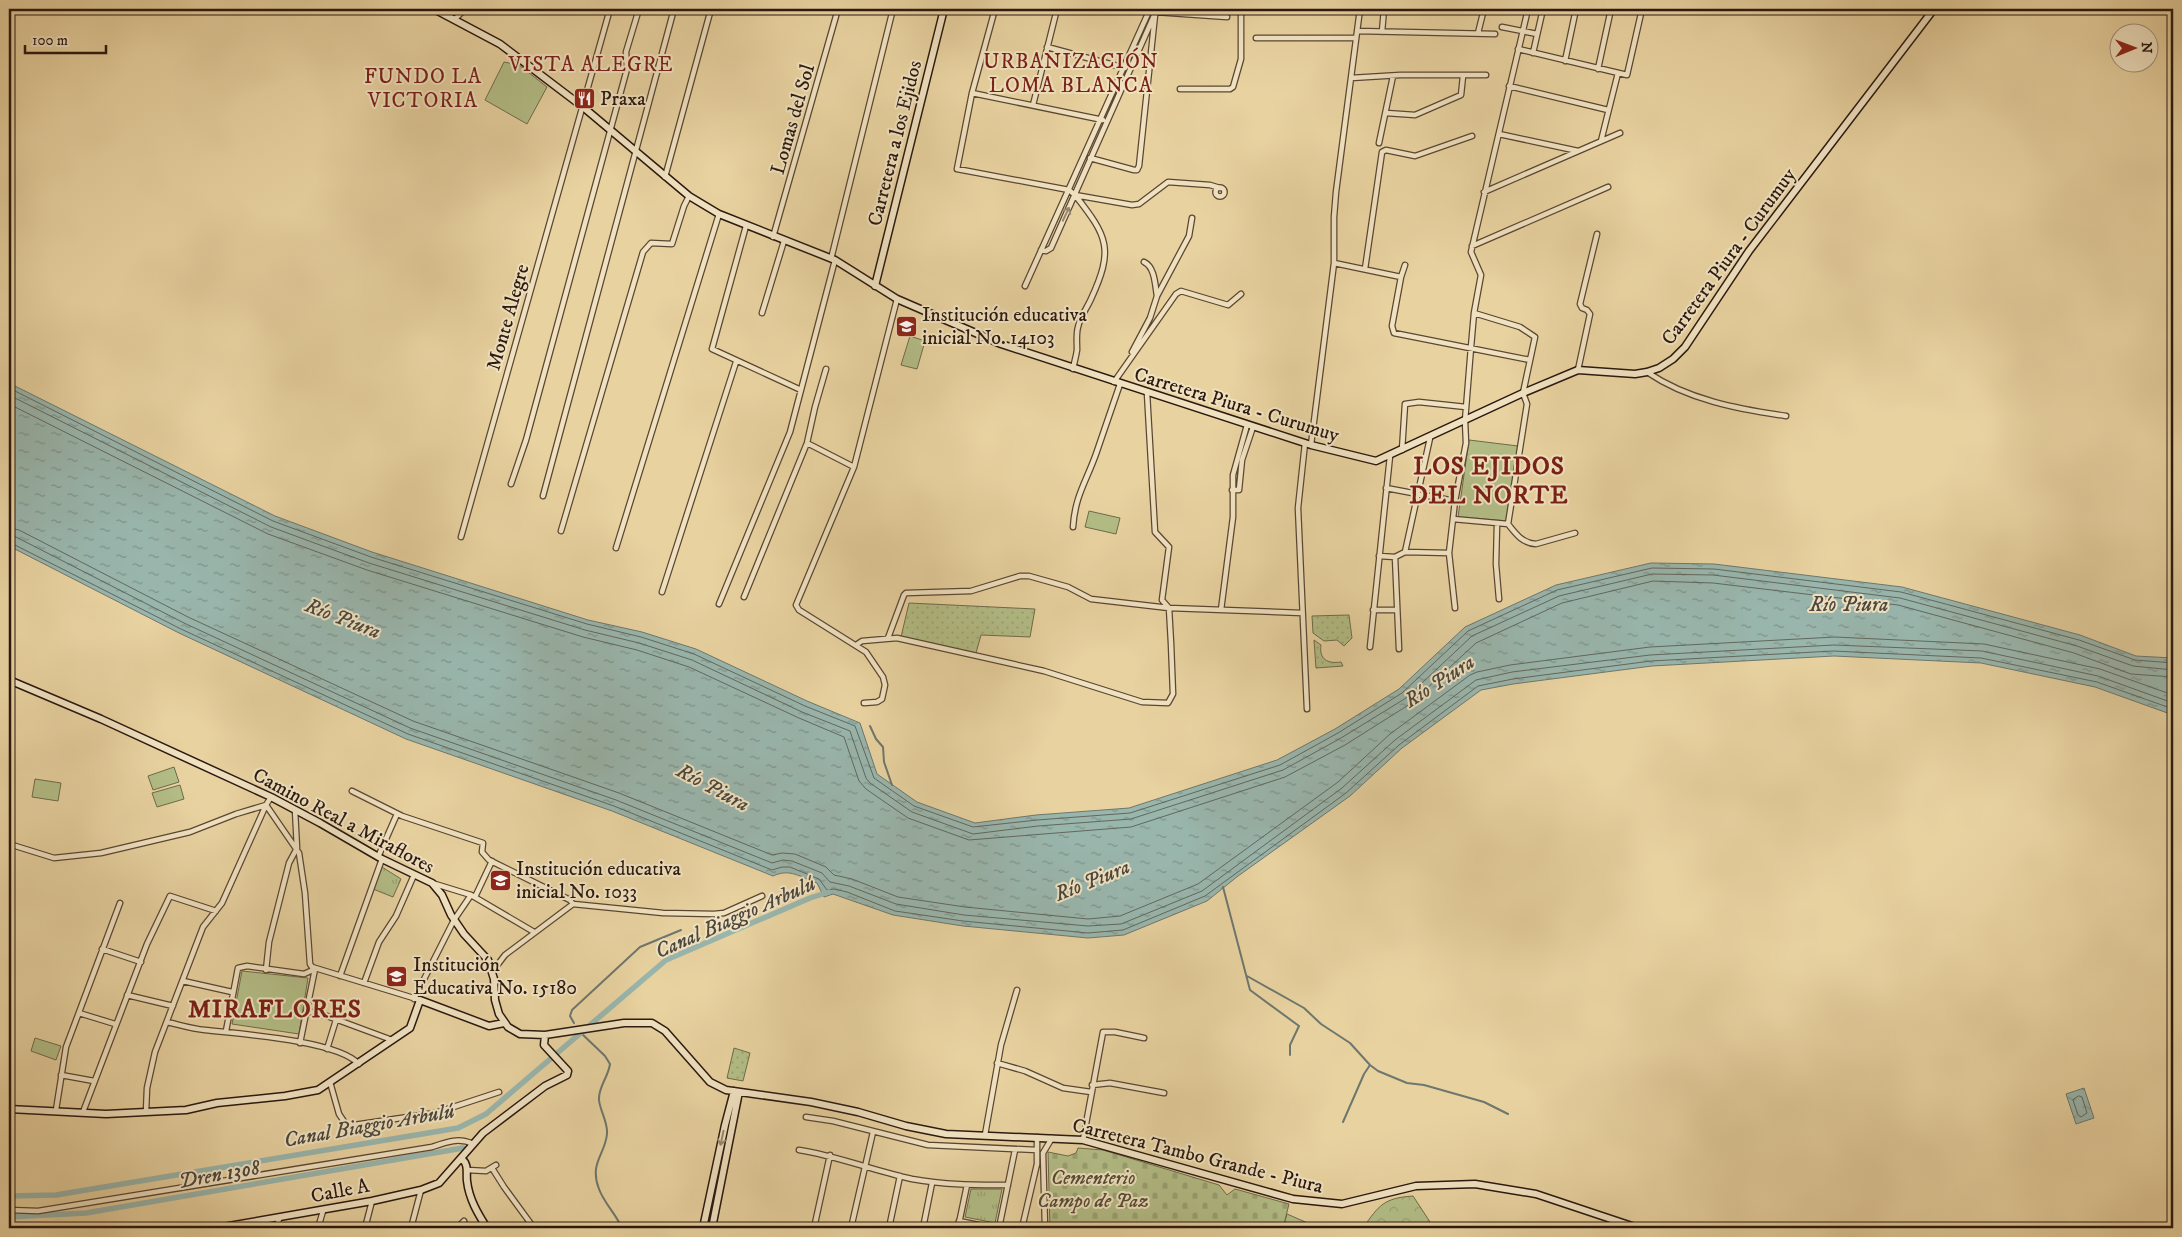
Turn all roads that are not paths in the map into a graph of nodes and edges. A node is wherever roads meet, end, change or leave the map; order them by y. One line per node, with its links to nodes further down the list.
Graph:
1 (434, 9): 26 (main road, Carretera Piura - Curumuy)
2 (465, 9): 26 (street)
3 (610, 9): 52 (street)
4 (639, 9): 57 (street)
5 (674, 9): 64 (street)
6 (710, 9): 67 (street)
7 (838, 9): 80 (street, Lomas del Sol)
8 (893, 9): 84 (street)
9 (944, 9): 90 (main road, Carretera a los Ejidos)
10 (995, 9): 50 (street)
11 (1057, 9): 36 (street)
12 (1142, 9): 23 (street)
13 (1241, 9): 49 (street)
14 (1360, 9): 28 (street)
15 (1384, 9): 30 (street)
16 (1484, 9): 31 (street)
17 (1528, 9): 29 (street)
18 (1543, 9): 33 (street)
19 (1576, 9): 39 (street)
20 (1611, 9): 42 (street)
21 (1642, 9): 43 (street)
22 (1934, 9): 104 (main road, Carretera Piura - Curumuy)
23 (1150, 10): 24 (street); 40 (street)
24 (1156, 10): 25 (street); 41 (street); 66 (street)
25 (1227, 17)
26 (455, 19): 52 (main road, Carretera Piura - Curumuy)
27 (1502, 26): 29 (street)
28 (1357, 31): 30 (street); 35 (street)
29 (1523, 31): 33 (street); 37 (street)
30 (1382, 32): 31 (street)
31 (1478, 33): 32 (street)
32 (1495, 34)
33 (1537, 34): 38 (street)
34 (1256, 38): 35 (street)
35 (1356, 38): 47 (street)
36 (1047, 47): 40 (street); 51 (street)
37 (1518, 49): 38 (street); 48 (street)
38 (1533, 53): 39 (street)
39 (1565, 61): 42 (street)
40 (1123, 67): 41 (street); 55 (street)
41 (1129, 69): 56 (street)
42 (1598, 69): 43 (street)
43 (1618, 73): 53 (street)
44 (1393, 76): 45 (street); 47 (street); 54 (street)
45 (1463, 76): 46 (street); 54 (street)
46 (1486, 76)
47 (1351, 78): 86 (street)
48 (1509, 86): 53 (street); 59 (street)
49 (1180, 89)
50 (972, 93): 51 (street); 71 (street)
51 (1032, 105): 55 (street)
52 (583, 107): 57 (main road, Carretera Piura - Curumuy); 133 (street, Monte Alegre)
53 (1608, 110): 61 (street)
54 (1386, 113): 62 (street)
55 (1100, 119): 56 (street); 65 (street)
56 (1107, 121): 66 (street)
57 (609, 128): 64 (main road, Carretera Piura - Curumuy); 121 (street)
58 (1620, 133): 61 (street)
59 (1499, 134): 63 (street); 72 (street)
60 (1472, 136): 88 (street)
61 (1601, 141): 63 (street)
62 (1379, 143)
63 (1579, 152): 72 (street)
64 (636, 153): 67 (main road, Carretera Piura - Curumuy); 125 (street)
65 (1084, 156): 66 (street); 71 (street)
66 (1091, 158): 74 (street)
67 (665, 177): 75 (main road, Carretera Piura - Curumuy)
68 (1210, 185): 70 (street); 73 (street); 74 (street)
69 (1608, 187): 82 (street)
70 (1220, 188): 73 (street); 73 (street)
71 (1069, 190): 74 (street); 83 (street)
72 (1484, 192): 82 (street)
73 (1216, 193)
74 (1075, 195): 83 (street, one-way to 74); 102 (street)
75 (689, 196): 76 (main road, Carretera Piura - Curumuy); 131 (street)
76 (719, 214): 78 (main road, Carretera Piura - Curumuy); 134 (street)
77 (1192, 218): 93 (street)
78 (746, 226): 80 (main road, Carretera Piura - Curumuy); 99 (street)
79 (1596, 234): 103 (street)
80 (773, 237): 81 (main road, Carretera Piura - Curumuy)
81 (784, 241): 84 (main road, Carretera Piura - Curumuy); 95 (street)
82 (1472, 246): 96 (street)
83 (1041, 250): 91 (street)
84 (833, 259): 90 (main road, Carretera Piura - Curumuy); 106 (street)
85 (1144, 262): 93 (street)
86 (1334, 263): 88 (street); 115 (street)
87 (1405, 264): 89 (street)
88 (1365, 269): 89 (street)
89 (1401, 277): 97 (street)
90 (875, 286): 94 (main road, Carretera Piura - Curumuy)
91 (1025, 286)
92 (1241, 294): 100 (street)
93 (1157, 296): 100 (street)
94 (897, 299): 102 (main road, Carretera Piura - Curumuy); 120 (street)
95 (762, 313)
96 (1474, 313): 97 (street); 98 (street)
97 (1471, 347): 98 (street); 109 (street)
98 (1530, 360): 108 (street)
99 (736, 362): 106 (street); 139 (street)
100 (1124, 367): 105 (street)
101 (826, 369): 114 (street)
102 (1073, 369): 105 (main road, Carretera Piura - Curumuy)
103 (1578, 370): 104 (main road, Carretera Piura - Curumuy); 108 (main road, Carretera Piura - Curumuy)
104 (1647, 372): 110 (street)
105 (1117, 383): 107 (main road, Carretera Piura - Curumuy); 130 (street)
106 (801, 390): 142 (street)
107 (1147, 393): 112 (main road, Carretera Piura - Curumuy); 143 (street)
108 (1523, 393): 111 (main road, Carretera Piura - Curumuy); 129 (street)
109 (1466, 407): 111 (street); 116 (street)
110 (1786, 416)
111 (1465, 421): 113 (main road, Carretera Piura - Curumuy); 126 (street)
112 (1250, 426): 115 (main road, Carretera Piura - Curumuy); 118 (street); 119 (street)
113 (1430, 438): 116 (main road, Carretera Piura - Curumuy); 124 (street)
114 (807, 443): 120 (street); 140 (street)
115 (1308, 444): 117 (main road, Carretera Piura - Curumuy); 148 (street)
116 (1402, 450): 117 (main road, Carretera Piura - Curumuy)
117 (1390, 456): 122 (street)
118 (1236, 459): 119 (street); 123 (street)
119 (1242, 460): 123 (street)
120 (854, 468): 150 (street)
121 (511, 484)
122 (1386, 488): 124 (street); 137 (street)
123 (1232, 490): 145 (street)
124 (1418, 494): 126 (street); 135 (street)
125 (543, 496)
126 (1455, 500): 127 (street)
127 (1453, 519): 128 (street); 136 (street)
128 (1497, 524): 129 (street); 141 (street)
129 (1508, 524): 132 (street)
130 (1073, 527)
131 (561, 531)
132 (1575, 532)
133 (461, 537)
134 (616, 548)
135 (1405, 552): 136 (street); 138 (street)
136 (1449, 553): 144 (street)
137 (1379, 556): 138 (street); 146 (street)
138 (1395, 557): 147 (street)
139 (662, 592)
140 (744, 597)
141 (1499, 599)
142 (719, 604)
143 (1169, 608): 145 (street); 149 (street); 149 (street)
144 (1455, 608)
145 (1221, 610): 148 (street)
146 (1373, 610): 147 (street); 151 (street)
147 (1397, 610): 152 (street)
148 (1302, 613): 155 (street)
149 (888, 638): 150 (street)
150 (856, 645): 154 (street)
151 (1370, 647)
152 (1399, 649)
153 (9, 680): 157 (main road, Camino Real a Miraflores)
154 (864, 703)
155 (1307, 709)
156 (352, 791): 160 (street)
157 (270, 797): 158 (street); 159 (main road, Camino Real a Miraflores)
158 (266, 805): 161 (street); 162 (street); 171 (street)
159 (295, 810): 162 (street); 163 (main road, Camino Real a Miraflores)
160 (397, 814): 163 (street); 164 (street)
161 (9, 844)
162 (297, 848): 176 (street); 177 (street)
163 (380, 858): 165 (main road, Camino Real a Miraflores); 179 (street)
164 (492, 861): 167 (street); 170 (street)
165 (414, 875): 166 (main road, Camino Real a Miraflores); 181 (street)
166 (432, 883): 167 (street); 172 (main road, Camino Real a Miraflores)
167 (473, 896): 172 (street); 173 (street)
168 (762, 896): 170 (street)
169 (120, 903): 174 (street)
170 (573, 904): 173 (street)
171 (216, 911): 175 (street); 180 (street)
172 (454, 920): 178 (main road, Camino Real a Miraflores); 185 (street)
173 (534, 932): 178 (street)
174 (102, 949): 175 (street); 188 (street)
175 (141, 962): 184 (street)
176 (266, 970): 177 (street); 183 (street)
177 (315, 970): 179 (street); 187 (street)
178 (492, 972): 191 (main road, Camino Real a Miraflores)
179 (340, 976): 181 (street)
180 (183, 981): 183 (street); 186 (street)
181 (364, 983): 185 (street)
182 (1017, 990): 199 (street)
183 (232, 992): 193 (street)
184 (127, 995): 186 (street); 192 (street)
185 (417, 999): 191 (main road); 196 (main road)
186 (174, 1006): 190 (street)
187 (307, 1011): 189 (street); 197 (street)
188 (79, 1013): 192 (street); 201 (street)
189 (336, 1020): 196 (street); 198 (street)
190 (167, 1022): 193 (street); 212 (street)
191 (504, 1023): 194 (main road)
192 (115, 1024): 202 (street)
193 (226, 1031): 197 (street)
194 (545, 1035): 206 (main road, Carretera Tambo Grande - Piura); 219 (main road, Calle A)
195 (1144, 1038): 204 (street)
196 (392, 1040): 200 (main road)
197 (300, 1043): 198 (street)
198 (327, 1049): 200 (street)
199 (997, 1063): 207 (street); 215 (street)
200 (359, 1064): 203 (main road)
201 (61, 1075): 202 (street); 210 (street)
202 (94, 1081): 211 (street)
203 (330, 1082): 205 (street); 212 (main road)
204 (1092, 1085): 207 (street); 208 (street)
205 (499, 1092)
206 (737, 1092): 215 (main road, Carretera Tambo Grande - Piura); 247 (main road, one-way to 247); 248 (main road)
207 (1091, 1092): 218 (street)
208 (1164, 1093)
209 (9, 1109): 210 (main road)
210 (56, 1110): 211 (main road)
211 (83, 1112): 212 (main road)
212 (146, 1112)
213 (806, 1116): 214 (street)
214 (872, 1132): 221 (street); 225 (street)
215 (985, 1135): 216 (main road, Carretera Tambo Grande - Piura)
216 (1036, 1137): 217 (main road, Carretera Tambo Grande - Piura); 222 (street)
217 (1052, 1138): 218 (main road, Carretera Tambo Grande - Piura); 257 (street)
218 (1083, 1140): 258 (main road, Carretera Tambo Grande - Piura)
219 (473, 1144): 224 (main road, Calle A); 233 (street)
220 (799, 1150): 223 (street)
221 (1015, 1150): 222 (street); 230 (street)
222 (1037, 1150): 256 (street)
223 (830, 1155): 225 (street); 249 (street)
224 (460, 1161): 226 (main road); 231 (main road, Calle A)
225 (865, 1166): 227 (street); 250 (street)
226 (467, 1170): 245 (main road); 246 (street)
227 (900, 1176): 228 (street); 251 (street)
228 (932, 1183): 229 (street); 252 (street)
229 (967, 1185): 230 (street); 237 (street)
230 (1008, 1185): 255 (street)
231 (421, 1190): 232 (main road, Calle A); 243 (street)
232 (372, 1201): 234 (main road, Calle A); 242 (street)
233 (9, 1210)
234 (323, 1211): 235 (main road, Calle A); 241 (street)
235 (279, 1219): 238 (main road, Calle A); 240 (street)
236 (464, 1221): 244 (street)
237 (959, 1221): 253 (street); 254 (street)
238 (233, 1227): 239 (main road, Calle A)
239 (217, 1228)
240 (276, 1228)
241 (318, 1228)
242 (365, 1228)
243 (411, 1228)
244 (457, 1228)
245 (487, 1228)
246 (534, 1228)
247 (703, 1228)
248 (712, 1228)
249 (814, 1228)
250 (851, 1228)
251 (889, 1228)
252 (923, 1228)
253 (958, 1228)
254 (993, 1228)
255 (999, 1228)
256 (1022, 1228)
257 (1046, 1228)
258 (1638, 1228)

